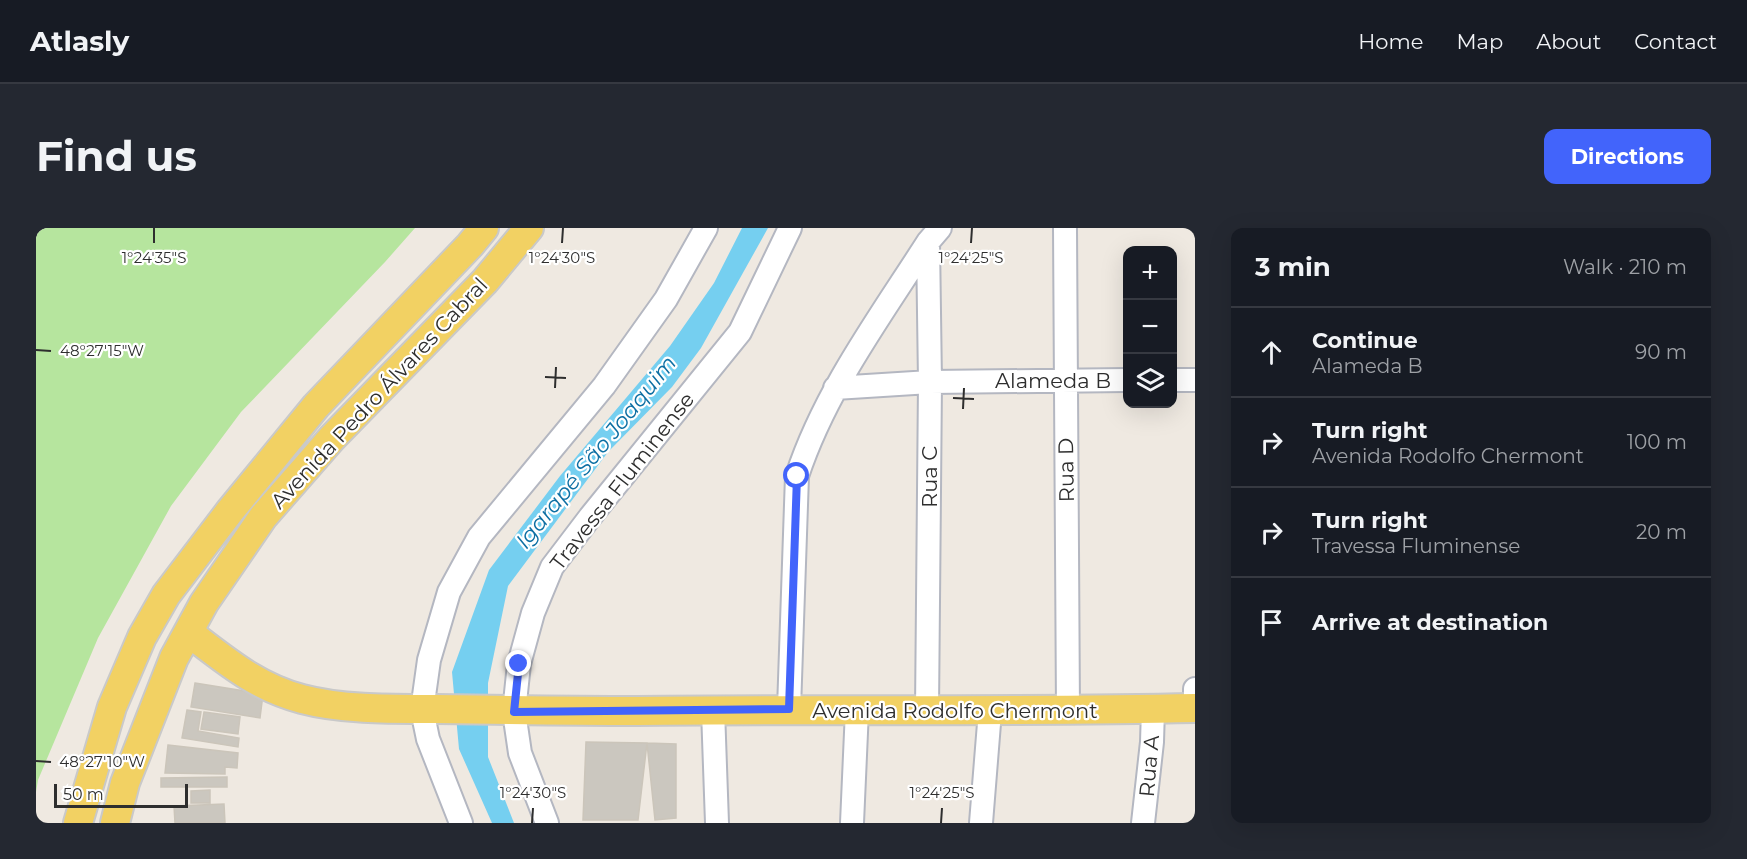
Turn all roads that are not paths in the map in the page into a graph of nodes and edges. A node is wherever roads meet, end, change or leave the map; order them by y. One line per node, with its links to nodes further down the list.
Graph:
1 (484, 228): 14 (main road, Avenida Pedro Álvares Cabral)
2 (529, 228): 13 (main road, Avenida Pedro Álvares Cabral)
3 (706, 228): 21 (street)
4 (790, 228): 24 (street, Travessa Fluminense)
5 (1065, 228): 7 (street, Rua D)
6 (934, 235): 11 (street, Rua C); 12 (street)
7 (1065, 379): 8 (street, Alameda B); 11 (street, Alameda B); 27 (street, Rua D)
8 (1123, 380)
9 (1177, 380): 10 (street)
10 (1195, 380)
11 (930, 381): 12 (street, Alameda B); 25 (street, Rua C)
12 (835, 388): 19 (street)
13 (188, 632): 15 (main road, Avenida Pedro Álvares Cabral); 16 (main road, Avenida Rodolfo Chermont)
14 (142, 637): 15 (main road, Avenida Rodolfo Chermont); 28 (main road, Avenida Pedro Álvares Cabral)
15 (174, 658): 16 (main road, Avenida Rodolfo Chermont); 29 (main road, Avenida Pedro Álvares Cabral)
16 (252, 679): 21 (main road, Avenida Rodolfo Chermont)
17 (1195, 689): 18 (street)
18 (1195, 708): 20 (main road, Avenida Rodolfo Chermont)
19 (789, 709): 22 (main road, Avenida Rodolfo Chermont); 23 (main road, Avenida Rodolfo Chermont)
20 (1153, 709): 27 (main road, Avenida Rodolfo Chermont); 35 (street, Rua A)
21 (429, 710): 24 (main road, Avenida Rodolfo Chermont); 30 (street)
22 (713, 710): 24 (main road, Avenida Rodolfo Chermont); 32 (street)
23 (856, 710): 25 (main road, Avenida Rodolfo Chermont); 33 (street)
24 (507, 711): 31 (street, Travessa Fluminense)
25 (927, 711): 26 (main road, Avenida Rodolfo Chermont)
26 (990, 711): 27 (main road, Avenida Rodolfo Chermont); 34 (street)
27 (1068, 711)
28 (78, 823)
29 (115, 823)
30 (461, 823)
31 (548, 823)
32 (717, 823)
33 (852, 823)
34 (981, 823)
35 (1143, 823)

